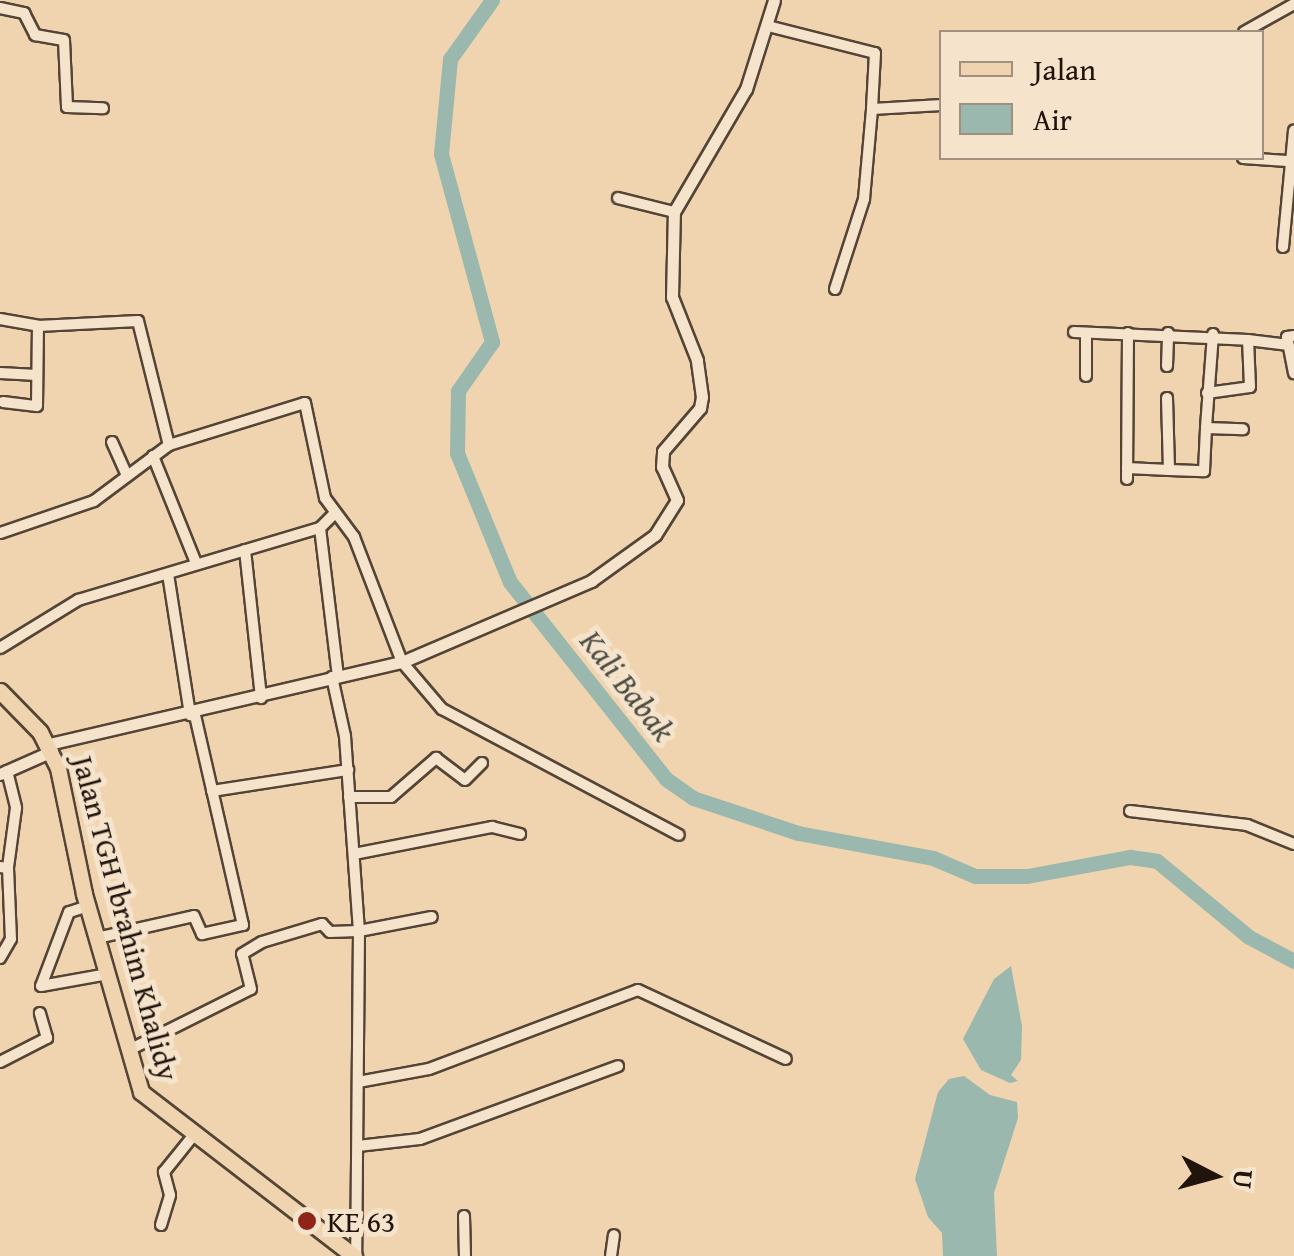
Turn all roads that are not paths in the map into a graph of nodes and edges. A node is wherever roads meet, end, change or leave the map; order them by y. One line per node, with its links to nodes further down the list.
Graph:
1 (29, 0): 5 (street)
2 (773, 0): 6 (street)
3 (1294, 4): 7 (street)
4 (0, 8): 5 (street)
5 (24, 12): 9 (street)
6 (768, 26): 10 (street); 15 (street)
7 (1248, 30)
8 (939, 105): 10 (street)
9 (102, 108)
10 (872, 109): 17 (street)
11 (1294, 131): 13 (street)
12 (1264, 159): 13 (street)
13 (1287, 161): 16 (street)
14 (618, 198): 15 (street)
15 (674, 212): 47 (street)
16 (1283, 247)
17 (835, 289)
18 (0, 319): 19 (street)
19 (38, 326): 28 (street); 36 (street)
20 (1128, 332): 21 (street); 29 (street); 38 (street)
21 (1168, 333): 22 (street); 25 (street)
22 (1213, 334): 23 (street); 30 (street)
23 (1248, 340): 24 (street); 30 (street)
24 (1291, 340): 27 (street)
25 (1167, 366)
26 (0, 373): 28 (street)
27 (1294, 374)
28 (37, 375): 32 (street)
29 (1086, 376)
30 (1206, 393): 33 (street)
31 (1167, 398): 38 (street)
32 (3, 402)
33 (1206, 428): 34 (street); 38 (street)
34 (1243, 429)
35 (112, 442): 39 (street)
36 (169, 444): 37 (street); 40 (street)
37 (153, 456): 39 (street); 44 (street)
38 (1169, 470)
39 (126, 474): 42 (street)
40 (334, 514): 41 (street); 47 (street)
41 (320, 528): 43 (street); 48 (street)
42 (0, 532)
43 (245, 550): 44 (street); 50 (street)
44 (196, 564): 45 (street)
45 (168, 574): 46 (street); 51 (street)
46 (0, 648)
47 (402, 662): 48 (street); 60 (street)
48 (335, 677): 50 (street); 54 (street)
49 (0, 691): 52 (main road, Jalan TGH Ibrahim Khalidy)
50 (260, 698): 51 (street)
51 (192, 716): 52 (street); 56 (street)
52 (51, 748): 55 (street); 64 (main road, Jalan TGH Ibrahim Khalidy)
53 (482, 763): 57 (street)
54 (348, 770): 56 (street); 57 (street)
55 (4, 773): 63 (street)
56 (212, 791): 67 (street)
57 (349, 797): 62 (street)
58 (1130, 811): 61 (street)
59 (520, 834): 62 (street)
60 (679, 836)
61 (1294, 844)
62 (354, 854): 66 (street)
63 (4, 867): 68 (street)
64 (88, 906): 67 (main road, Jalan TGH Ibrahim Khalidy); 69 (street)
65 (432, 917): 66 (street)
66 (359, 931): 71 (street); 75 (street)
67 (98, 938): 69 (main road, Jalan TGH Ibrahim Khalidy)
68 (0, 958)
69 (108, 974): 71 (main road, Jalan TGH Ibrahim Khalidy)
70 (40, 1013): 73 (street)
71 (129, 1050): 76 (main road, Jalan TGH Ibrahim Khalidy)
72 (786, 1059): 75 (street)
73 (0, 1062)
74 (618, 1066): 77 (street)
75 (358, 1082): 77 (street)
76 (193, 1136): 79 (street); 81 (main road, Jalan TGH Ibrahim Khalidy)
77 (358, 1146): 81 (street)
78 (464, 1216): 82 (street)
79 (161, 1225)
80 (614, 1235): 83 (street)
81 (355, 1256)
82 (465, 1256)
83 (611, 1256)

